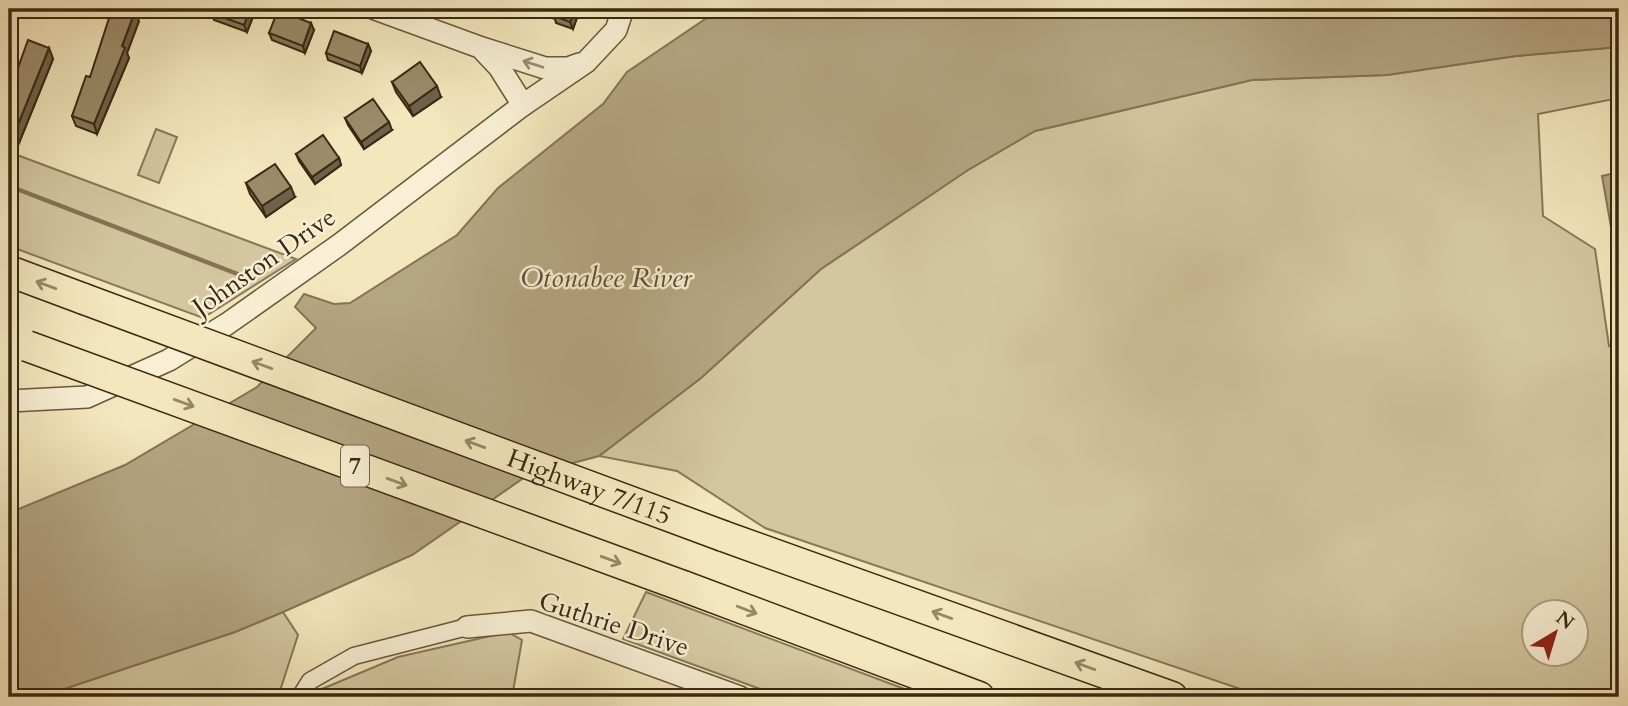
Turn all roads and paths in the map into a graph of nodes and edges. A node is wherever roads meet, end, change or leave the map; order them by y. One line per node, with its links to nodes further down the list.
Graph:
1 (375, 9): 3 (street)
2 (623, 9): 4 (street, Johnston Drive)
3 (482, 48): 4 (street, one-way to 3); 5 (street)
4 (586, 62): 5 (street, Johnston Drive)
5 (523, 105): 8 (street, Johnston Drive)
6 (9, 271): 13 (highway, Highway 7/115 / 7, one-way to 6, bridge)
7 (18, 343): 12 (highway, 7, one-way to 12, bridge)
8 (9, 401)
9 (467, 627): 10 (street); 11 (street, Guthrie Drive)
10 (300, 697)
11 (740, 697)
12 (979, 697)
13 (1172, 697)

